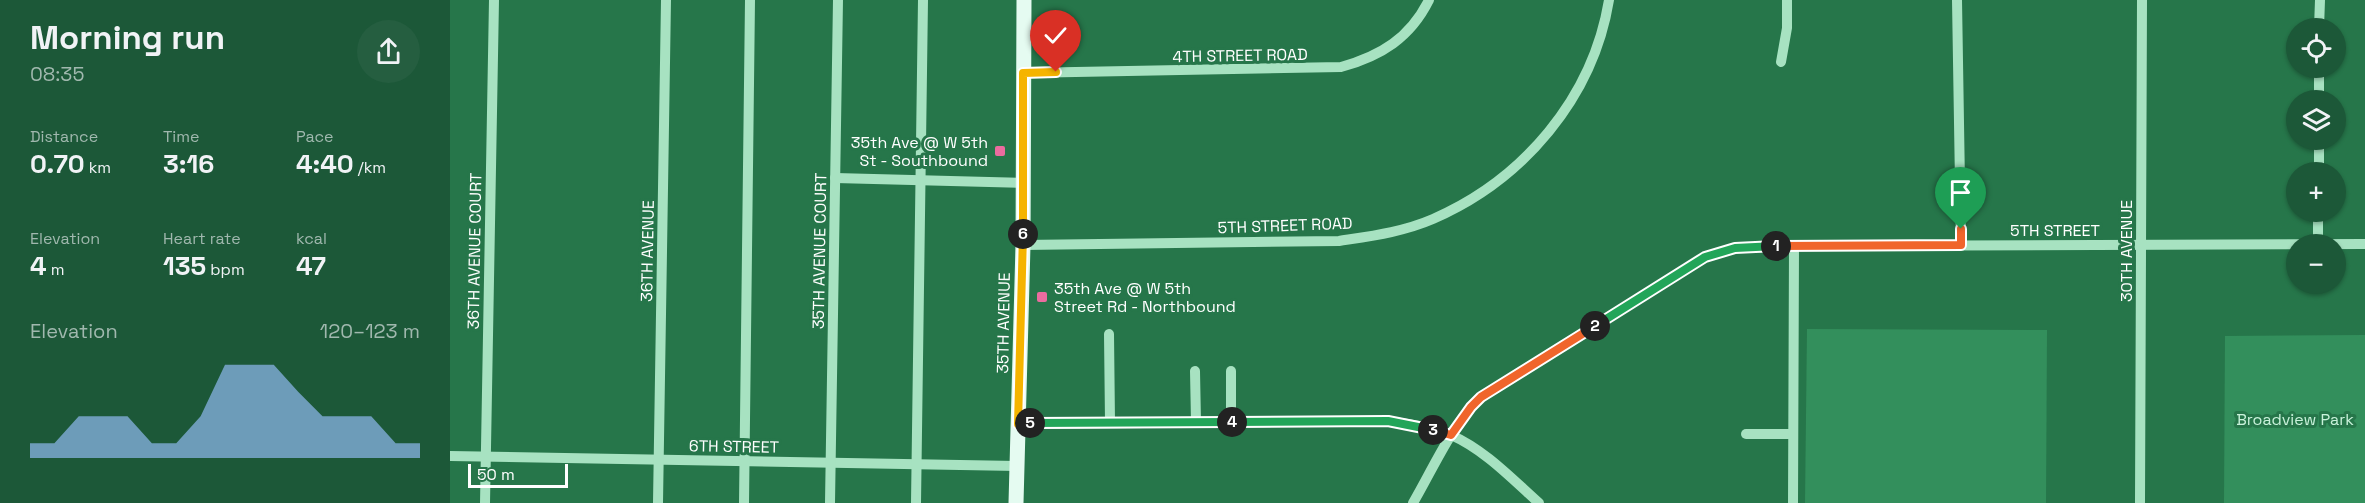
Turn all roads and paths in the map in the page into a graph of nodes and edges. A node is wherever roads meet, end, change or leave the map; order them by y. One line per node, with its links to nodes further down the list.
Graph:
1 (494, 0): 37 (street, 36TH AVENUE COURT)
2 (666, 0): 38 (street, 36TH AVENUE)
3 (750, 0): 39 (street)
4 (838, 0): 16 (street, 35TH AVENUE COURT)
5 (923, 0): 17 (street)
6 (1024, 0): 15 (main road, 35TH AVENUE)
7 (1429, 0): 15 (street, 4TH STREET ROAD)
8 (1609, 0): 22 (street, 5TH STREET ROAD)
9 (1787, 0): 14 (street)
10 (1957, 0): 23 (street)
11 (2142, 0): 24 (street, 30TH AVENUE)
12 (2320, 0): 13 (street)
13 (2319, 18)
14 (1781, 62)
15 (1023, 73): 18 (main road, 35TH AVENUE)
16 (835, 178): 17 (street); 40 (street, 35TH AVENUE COURT)
17 (919, 180): 18 (street); 41 (street)
18 (1023, 183): 22 (main road, 35TH AVENUE)
19 (2286, 244): 24 (street, 5TH STREET)
20 (2346, 244): 21 (street, 5TH STREET)
21 (2365, 244)
22 (1023, 245): 32 (main road, 35TH AVENUE)
23 (1961, 245): 24 (street, 5TH STREET); 25 (street, 5TH STREET)
24 (2141, 245): 52 (street, 30TH AVENUE)
25 (1794, 246): 34 (street); 35 (street, 5TH STREET)
26 (1110, 334): 29 (street)
27 (1195, 371): 30 (street)
28 (1231, 371): 31 (street)
29 (1110, 422): 30 (street); 32 (street)
30 (1196, 422): 31 (street)
31 (1231, 422): 35 (street)
32 (1018, 424): 42 (main road, 35TH AVENUE)
33 (1746, 434): 34 (street)
34 (1793, 434): 51 (street)
35 (1451, 435): 49 (street, 5TH STREET); 50 (street)
36 (450, 456): 37 (street, 6TH STREET)
37 (486, 456): 38 (street, 6TH STREET); 43 (street, 36TH AVENUE COURT)
38 (658, 459): 39 (street, 6TH STREET); 44 (street, 36TH AVENUE)
39 (745, 461): 40 (street, 6TH STREET); 45 (street)
40 (830, 463): 41 (street, 6TH STREET); 46 (street, 35TH AVENUE COURT)
41 (916, 464): 42 (street, 6TH STREET); 47 (street)
42 (1017, 466): 48 (main road, 35TH AVENUE)
43 (485, 503)
44 (658, 503)
45 (744, 503)
46 (830, 503)
47 (916, 503)
48 (1016, 503)
49 (1413, 503)
50 (1539, 503)
51 (1793, 503)
52 (2140, 503)

